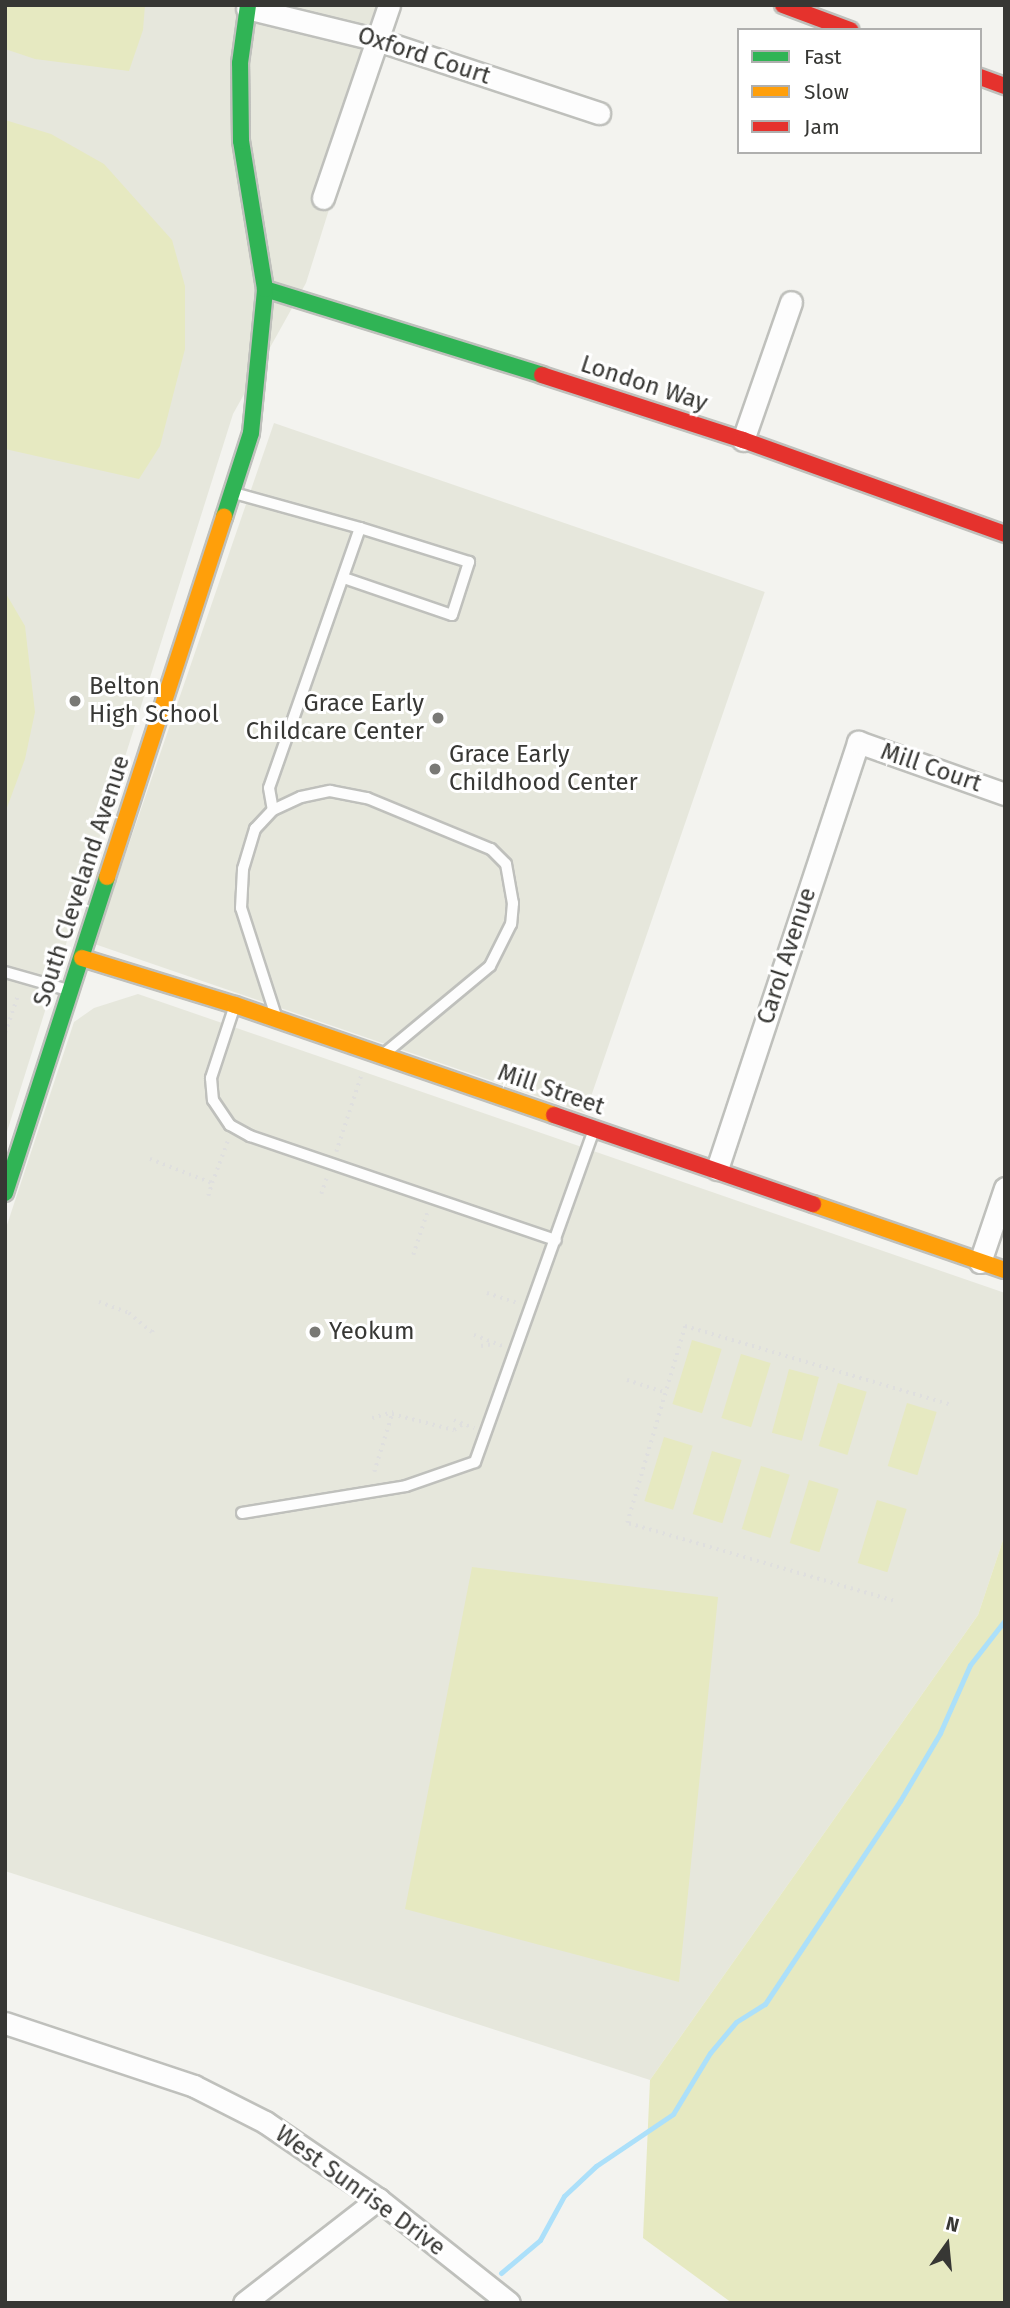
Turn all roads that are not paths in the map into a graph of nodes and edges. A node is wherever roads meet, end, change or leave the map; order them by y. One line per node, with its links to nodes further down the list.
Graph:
1 (389, 5): 5 (street)
2 (783, 5): 4 (street)
3 (248, 7): 5 (street, Oxford Court); 10 (street, South Cleveland Avenue)
4 (845, 28)
5 (378, 40): 8 (street, Oxford Court); 9 (street)
6 (982, 78): 7 (street)
7 (1005, 86)
8 (599, 113)
9 (323, 198)
10 (265, 289): 12 (street, London Way); 13 (street, South Cleveland Avenue)
11 (791, 302): 12 (street)
12 (743, 440): 15 (street, London Way)
13 (232, 493): 14 (lane); 20 (street, South Cleveland Avenue)
14 (360, 528): 16 (lane); 16 (lane)
15 (1005, 534)
16 (344, 578): 19 (lane)
17 (858, 742): 18 (street, Mill Court); 27 (street, Carol Avenue)
18 (1005, 794)
19 (273, 810): 24 (lane); 25 (lane)
20 (82, 958): 22 (street, South Cleveland Avenue); 23 (street, Mill Street)
21 (5, 972): 22 (lane)
22 (71, 990): 29 (street, South Cleveland Avenue)
23 (235, 1005): 24 (street, Mill Street); 30 (lane)
24 (278, 1020): 25 (street, Mill Street)
25 (383, 1056): 26 (street, Mill Street)
26 (594, 1129): 27 (street, Mill Street); 30 (lane)
27 (717, 1169): 31 (street, Mill Street)
28 (1005, 1188): 31 (street)
29 (5, 1193)
30 (556, 1240): 33 (lane)
31 (980, 1262): 32 (street, Mill Street)
32 (1005, 1270)
33 (242, 1513)
34 (5, 2023): 35 (street, West Sunrise Drive)
35 (377, 2199): 36 (street); 37 (street, West Sunrise Drive)
36 (244, 2303)
37 (509, 2303)

